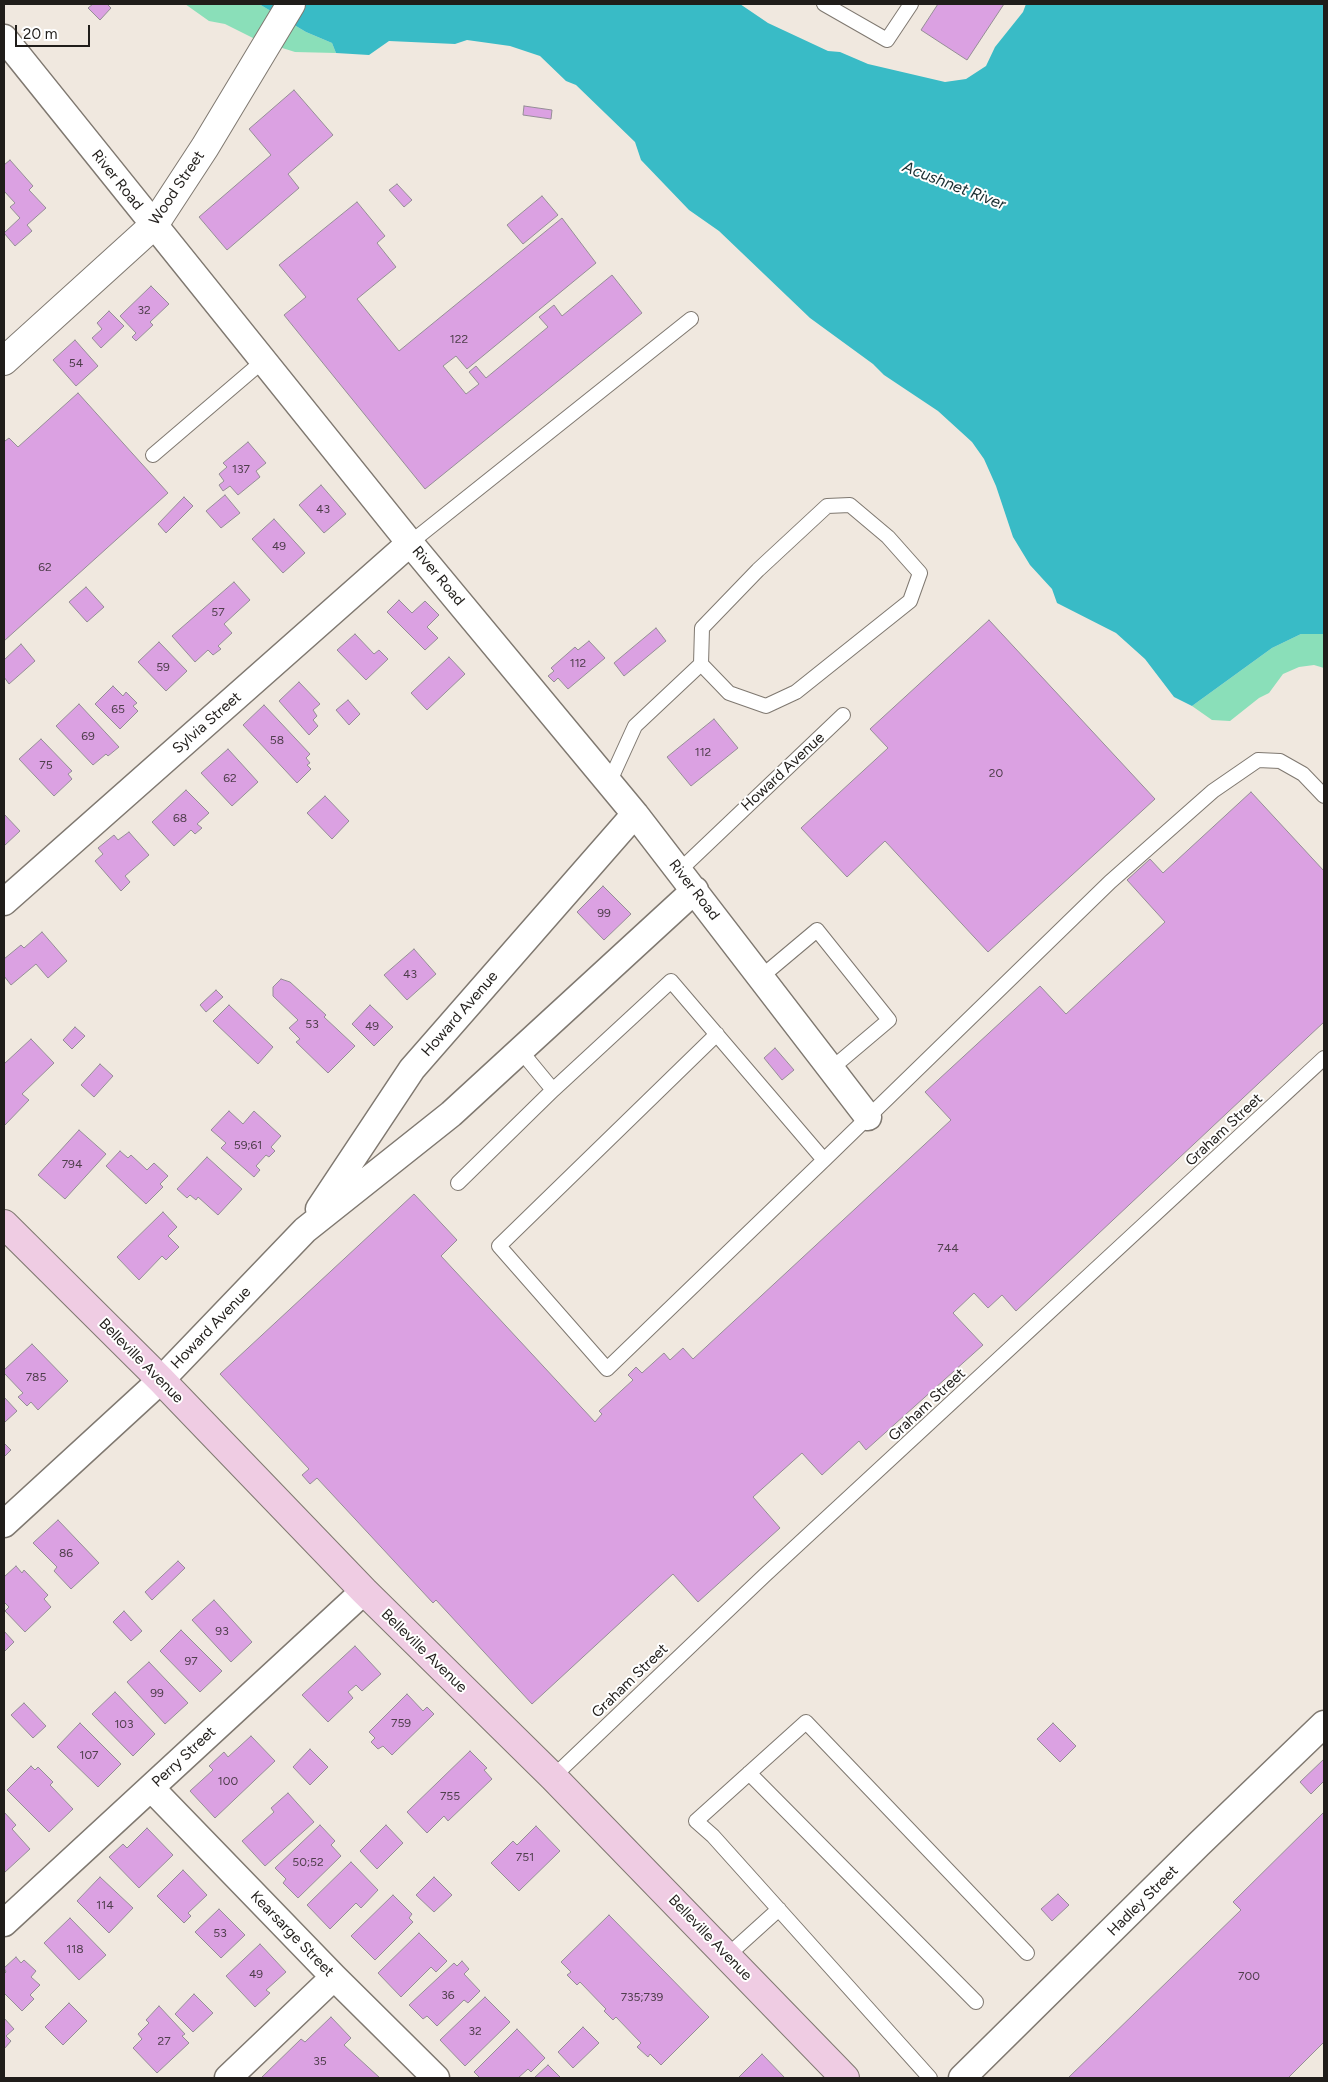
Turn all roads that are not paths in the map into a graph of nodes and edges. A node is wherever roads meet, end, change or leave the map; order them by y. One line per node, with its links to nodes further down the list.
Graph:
1 (291, 4): 5 (street, Wood Street)
2 (824, 4): 3 (lane)
3 (911, 4)
4 (4, 38): 5 (street, River Road)
5 (154, 225): 7 (street, Wood Street); 8 (street, River Road)
6 (691, 319): 10 (lane)
7 (4, 361)
8 (263, 361): 9 (lane); 10 (street, River Road)
9 (153, 455)
10 (410, 543): 13 (street, River Road); 17 (street, Sylvia Street)
11 (701, 664): 11 (lane); 13 (lane)
12 (844, 715): 16 (lane, Howard Avenue)
13 (609, 783): 15 (street, River Road)
14 (1324, 796): 24 (lane)
15 (635, 814): 16 (street, River Road); 28 (street, Howard Avenue)
16 (687, 880): 18 (street, River Road); 20 (street, Howard Avenue)
17 (4, 902)
18 (761, 977): 22 (street, River Road); 22 (lane)
19 (717, 1034): 23 (lane); 25 (lane); 25 (lane)
20 (520, 1050): 23 (lane); 28 (street, Howard Avenue)
21 (1324, 1058): 34 (lane, Graham Street)
22 (831, 1069): 24 (street, River Road)
23 (553, 1090): 26 (lane)
24 (868, 1117): 25 (lane)
25 (824, 1160)
26 (458, 1183)
27 (4, 1224): 29 (main road, Belleville Avenue)
28 (305, 1230): 29 (street, Howard Avenue)
29 (161, 1380): 30 (street, Howard Avenue); 31 (main road, Belleville Avenue)
30 (4, 1524)
31 (364, 1591): 34 (main road, Belleville Avenue); 35 (street, Perry Street)
32 (1324, 1724): 46 (street, Hadley Street)
33 (749, 1773): 36 (lane); 38 (lane); 41 (lane)
34 (553, 1777): 39 (main road, Belleville Avenue)
35 (151, 1788): 37 (street, Perry Street); 40 (street, Kearsarge Street)
36 (779, 1909): 39 (lane); 45 (lane)
37 (4, 1923)
38 (1027, 1953)
39 (727, 1956): 44 (main road, Belleville Avenue)
40 (334, 1977): 42 (street); 43 (street, Kearsarge Street)
41 (976, 2002)
42 (228, 2078)
43 (436, 2078)
44 (845, 2078)
45 (930, 2078)
46 (962, 2078)

